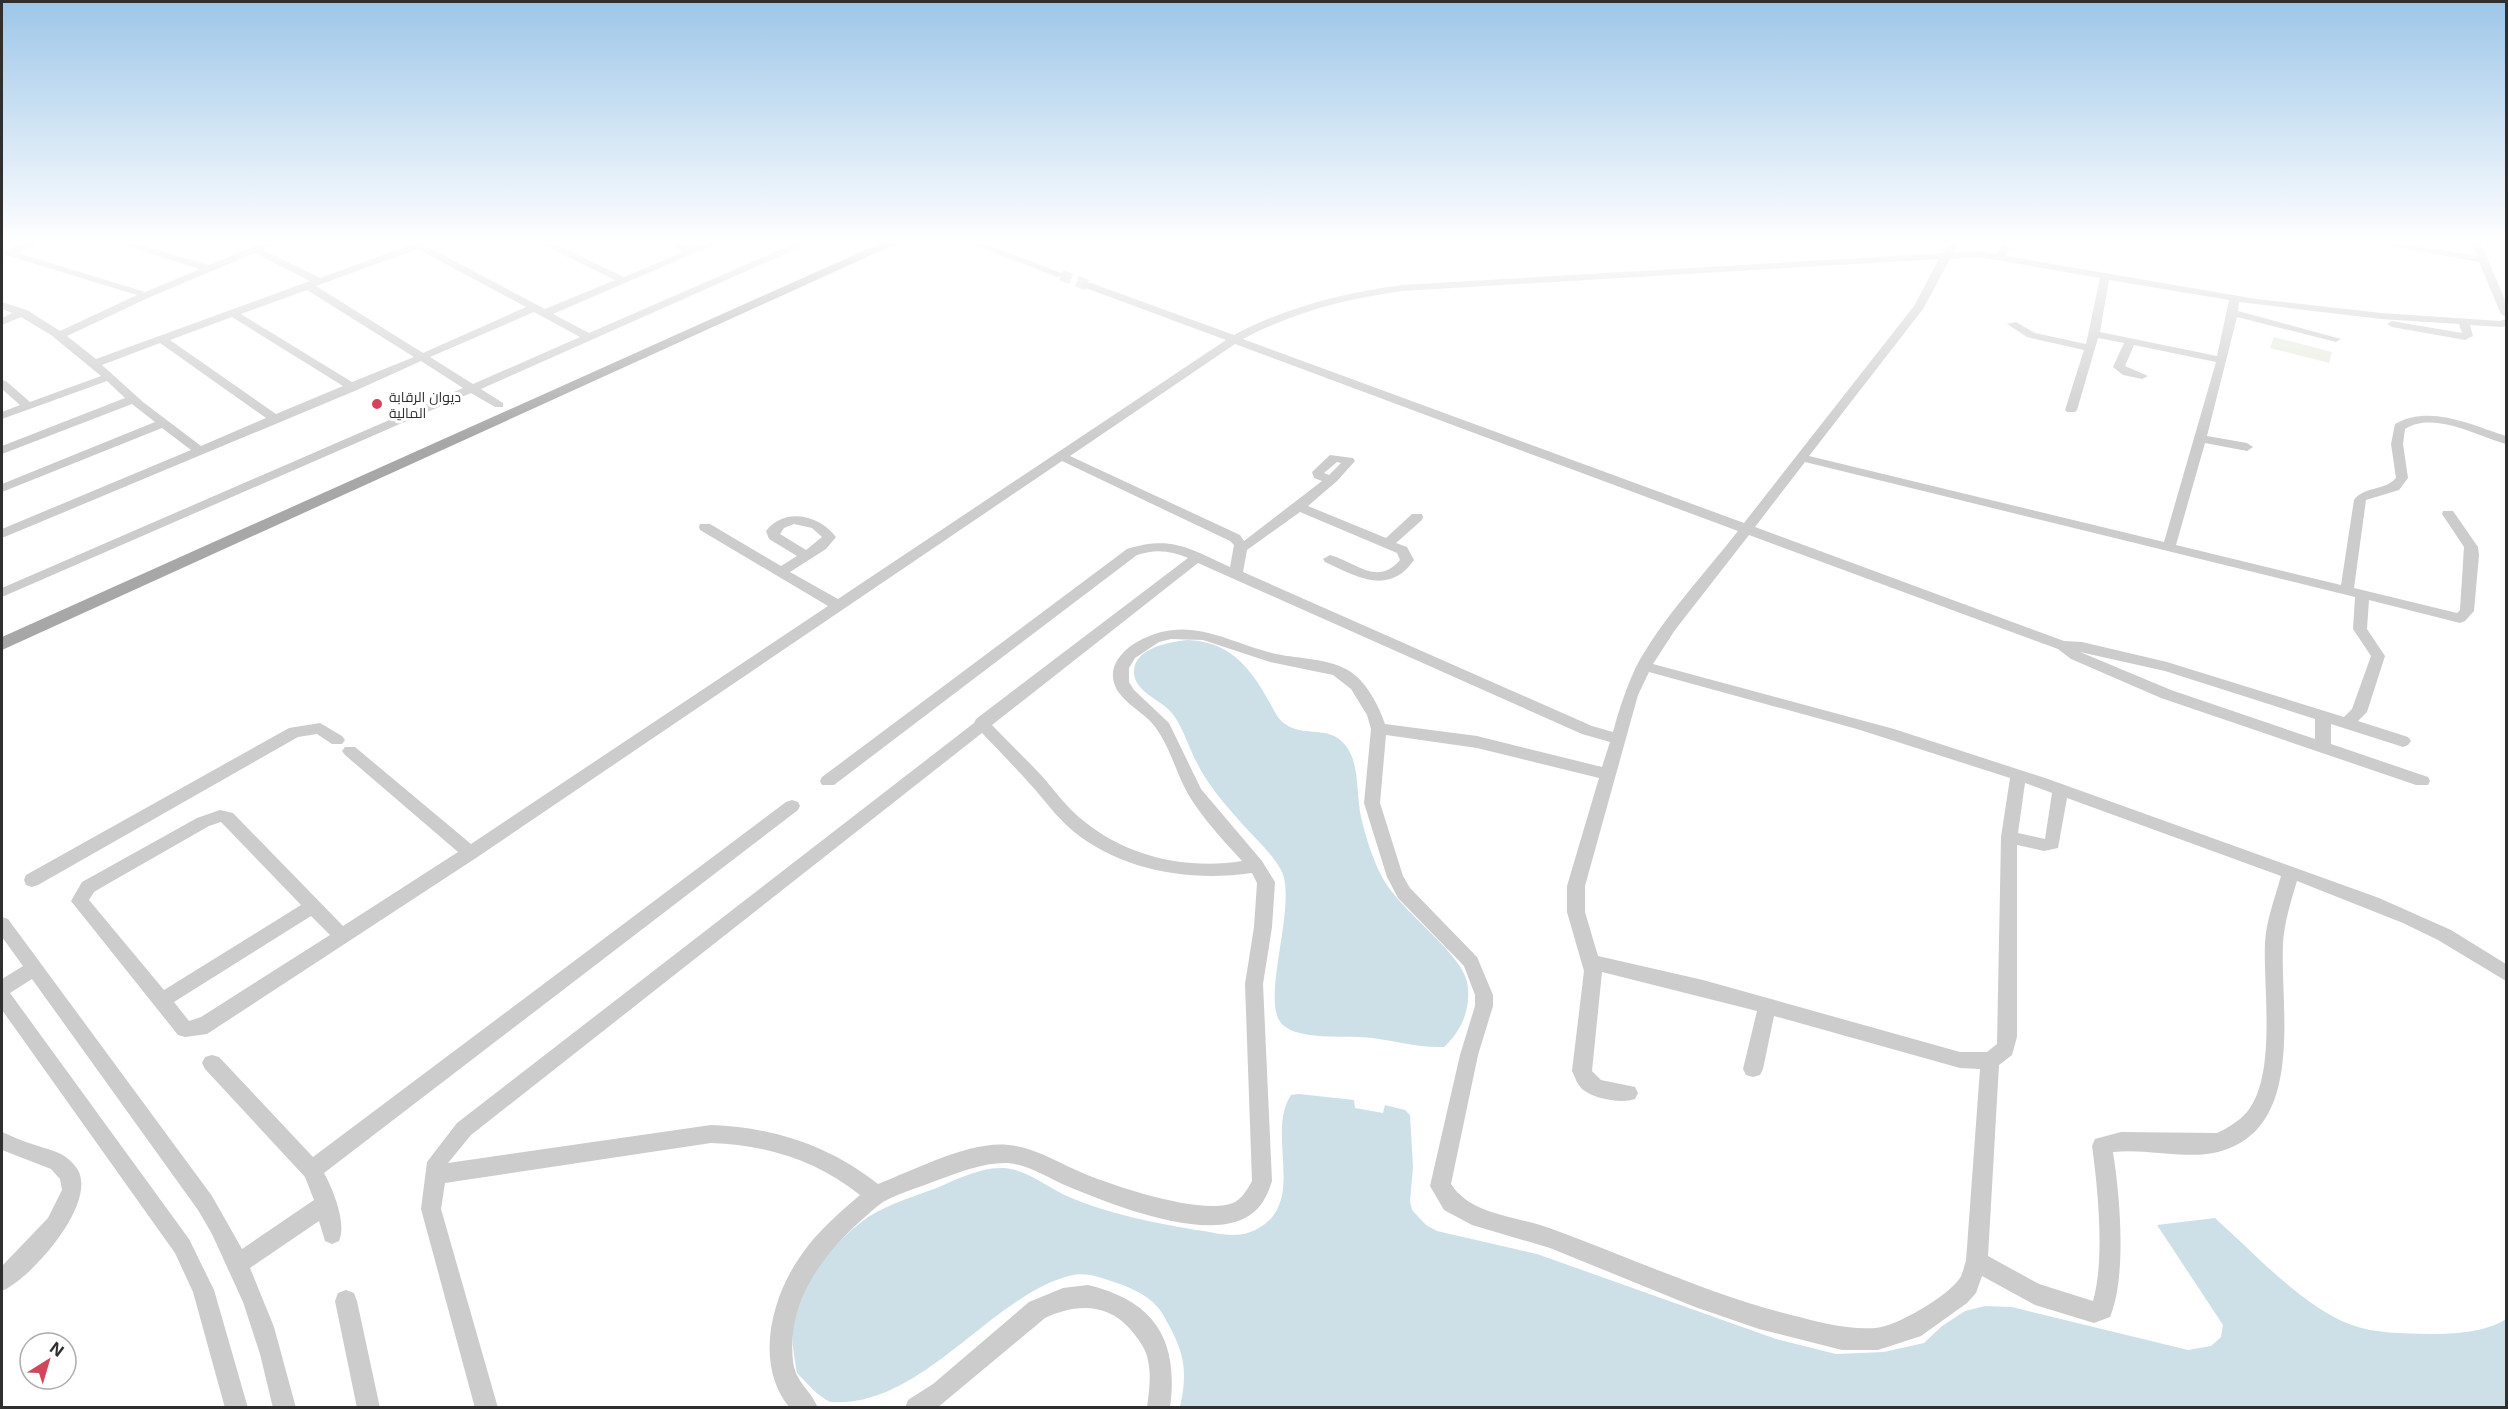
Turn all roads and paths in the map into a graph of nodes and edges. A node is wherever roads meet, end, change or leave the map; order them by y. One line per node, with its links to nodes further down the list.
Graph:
1 (10, 308): 17 (street)
2 (119, 308): 26 (street)
3 (248, 308): 19 (street)
4 (349, 308): 33 (street)
5 (532, 308): 16 (street)
6 (547, 308): 16 (street)
7 (655, 308): 27 (street)
8 (718, 308): 42 (main road)
9 (748, 308): 78 (main road)
10 (1149, 308): 29 (street)
11 (1302, 308): 29 (street)
12 (1918, 308): 56 (street)
13 (2099, 308): 25 (street)
14 (2233, 308): 20 (street)
15 (2306, 308): 18 (street)
16 (538, 311): 27 (street); 33 (street)
17 (23, 312): 22 (street); 26 (street)
18 (2337, 312): 21 (street); 21 (street)
19 (233, 313): 28 (street); 39 (street)
20 (2233, 313): 30 (street); 34 (street)
21 (2463, 320): 23 (street)
22 (2, 322)
23 (2506, 322)
24 (2012, 324): 32 (street)
25 (2094, 334): 31 (street); 32 (street)
26 (60, 335): 35 (street)
27 (589, 337): 40 (street)
28 (161, 339): 35 (street); 46 (street)
29 (1235, 339): 55 (street); 63 (street)
30 (2336, 339)
31 (2130, 342): 34 (street); 36 (street)
32 (2090, 348): 44 (street)
33 (422, 357): 39 (street); 40 (street)
34 (2222, 360): 49 (street)
35 (94, 364): 37 (street)
36 (2142, 376)
37 (109, 377): 41 (street); 43 (street)
38 (2, 383): 43 (street)
39 (353, 387): 46 (street)
40 (473, 388): 42 (street); 74 (street)
41 (133, 399): 47 (street); 53 (street)
42 (499, 405): 77 (main road)
43 (28, 406): 45 (street)
44 (2071, 410)
45 (2, 416)
46 (276, 420): 54 (street)
47 (164, 423): 54 (street); 58 (street)
48 (2480, 432): 50 (street); 51 (street); 73 (street)
49 (2200, 438): 52 (street); 66 (street)
50 (2506, 440)
51 (2506, 448)
52 (2239, 449)
53 (2, 450)
54 (200, 451): 64 (street)
55 (1061, 456): 67 (street); 76 (street)
56 (1802, 458): 63 (street); 66 (street)
57 (1329, 480): 59 (street)
58 (2, 488)
59 (1297, 506): 65 (street); 67 (street)
60 (2448, 514): 75 (street)
61 (1417, 516): 65 (street)
62 (705, 527): 71 (street)
63 (1746, 531): 79 (street); 81 (street)
64 (2, 534)
65 (1387, 544): 70 (street)
66 (2169, 548): 73 (street)
67 (1239, 550): 69 (street); 72 (street)
68 (806, 556): 71 (street)
69 (1204, 559): 72 (street); 84 (street); 94 (street)
70 (1330, 559)
71 (780, 572): 76 (street)
72 (1236, 573): 87 (street)
73 (2347, 592): 75 (street)
74 (2, 593)
75 (2362, 596): 85 (street)
76 (839, 606): 99 (street)
77 (2, 630)
78 (2, 644)
79 (2063, 646): 80 (street); 82 (street)
80 (2159, 664): 82 (street); 83 (street)
81 (1644, 666): 87 (street); 93 (street)
82 (2154, 689): 90 (street)
83 (2323, 716): 85 (street); 90 (street)
84 (981, 723): 100 (street); 119 (street)
85 (2347, 723): 89 (street)
86 (1378, 729): 92 (street); 100 (street); 123 (street)
87 (1617, 739): 92 (street)
88 (337, 740): 102 (street)
89 (2403, 741)
90 (2323, 746): 95 (street)
91 (350, 751): 99 (street)
92 (1606, 774): 106 (street)
93 (2018, 777): 96 (street); 98 (street)
94 (828, 781)
95 (2422, 781)
96 (2060, 791): 98 (street); 101 (street)
97 (792, 806): 118 (street)
98 (2009, 837): 113 (street)
99 (470, 853): 105 (street)
100 (1256, 866): 120 (street)
101 (2290, 873): 108 (street); 123 (street)
102 (32, 880)
103 (313, 906): 105 (street); 111 (street); 111 (street)
104 (2, 924): 107 (street)
105 (342, 936): 111 (street)
106 (1592, 962): 112 (street); 116 (street)
107 (35, 968): 109 (street); 124 (street)
108 (2506, 973)
109 (2, 988)
110 (2, 996): 127 (street)
111 (161, 1001)
112 (1767, 1006): 113 (street); 115 (street)
113 (1990, 1061): 123 (street)
114 (212, 1063): 118 (street)
115 (1753, 1069)
116 (1628, 1093)
117 (2, 1141): 125 (street)
118 (312, 1170): 121 (street)
119 (435, 1174): 120 (street); 130 (street)
120 (876, 1195): 131 (street)
121 (327, 1203): 122 (street); 124 (street)
122 (332, 1234)
123 (1977, 1261)
124 (239, 1263): 128 (street)
125 (2, 1280)
126 (346, 1301): 129 (street)
127 (237, 1407)
128 (285, 1407)
129 (369, 1407)
130 (487, 1407)
131 (807, 1407)
132 (916, 1407): 133 (street)
133 (1158, 1407)

